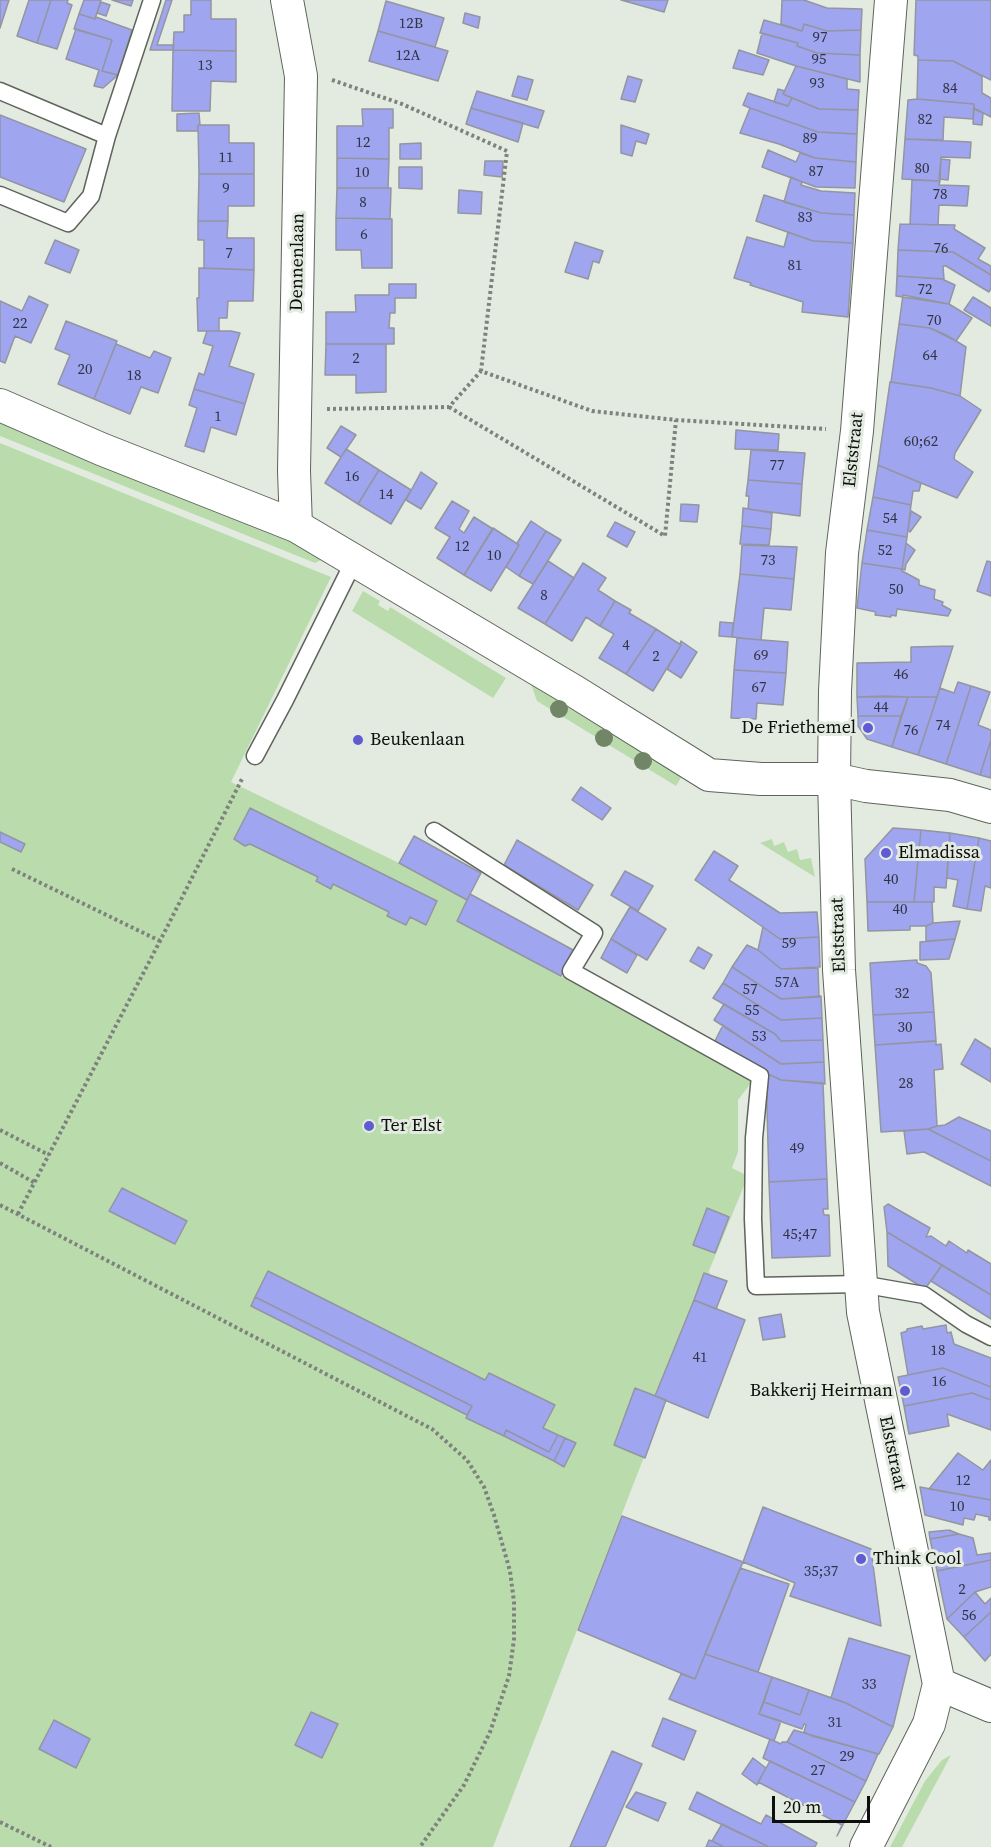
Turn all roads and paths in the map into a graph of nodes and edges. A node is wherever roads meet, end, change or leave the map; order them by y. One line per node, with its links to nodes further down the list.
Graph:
1 (152, 0): 6 (lane)
2 (286, 0): 4 (street, Dennenlaan)
3 (891, 0): 13 (street, Elststraat)
4 (300, 69): 8 (path); 11 (street, Dennenlaan)
5 (0, 91): 6 (lane)
6 (106, 136): 7 (lane)
7 (0, 195)
8 (481, 371): 10 (path); 12 (path)
9 (0, 405): 14 (street)
10 (449, 407): 11 (path); 12 (path)
11 (295, 409): 14 (street, Dennenlaan)
12 (676, 420): 13 (path)
13 (857, 431): 17 (street, Elststraat)
14 (296, 526): 15 (street)
15 (354, 561): 16 (lane); 17 (street)
16 (255, 756): 21 (path)
17 (834, 779): 18 (street); 28 (street, Elststraat)
18 (991, 807)
19 (434, 831): 28 (lane)
20 (12, 869): 21 (path)
21 (160, 941): 23 (path)
22 (0, 1130): 23 (path)
23 (49, 1155): 25 (path)
24 (0, 1163): 25 (path)
25 (35, 1183): 27 (path)
26 (0, 1205): 27 (path)
27 (18, 1214): 34 (path)
28 (861, 1284): 29 (lane); 30 (street, Elststraat)
29 (991, 1337)
30 (939, 1684): 31 (street); 35 (street, Elststraat)
31 (991, 1706)
32 (0, 1822): 33 (path)
33 (51, 1847)
34 (420, 1847)
35 (866, 1847)

